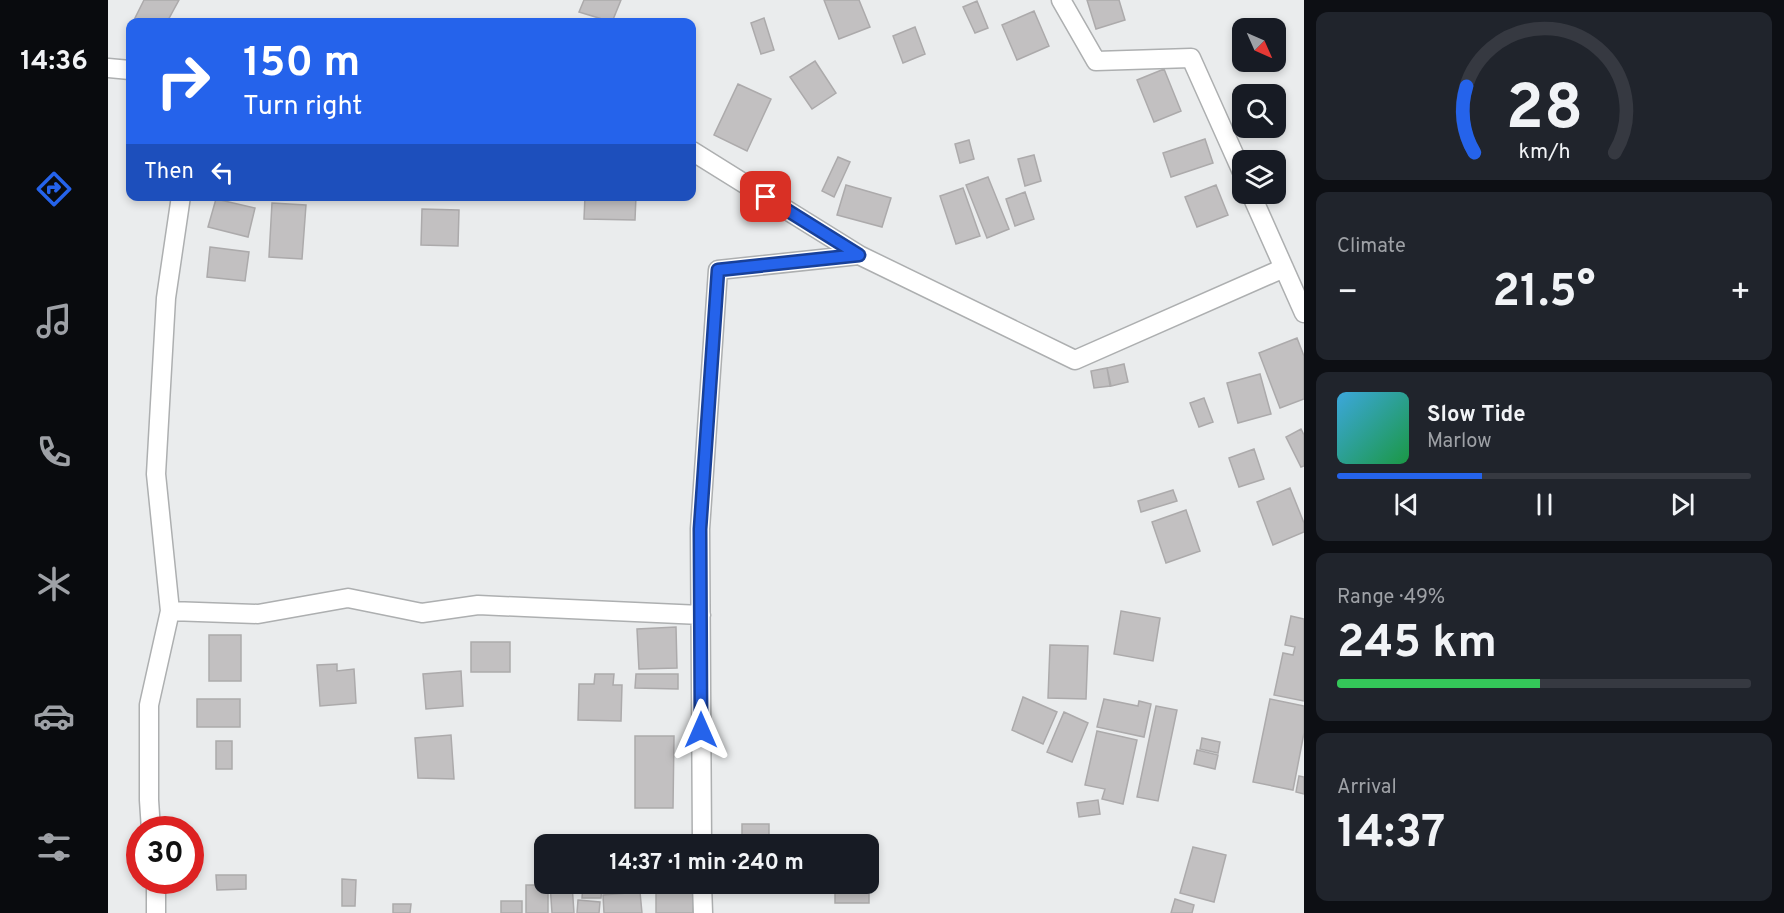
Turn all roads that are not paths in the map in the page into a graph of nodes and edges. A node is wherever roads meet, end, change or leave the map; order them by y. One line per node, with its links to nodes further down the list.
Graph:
1 (1061, 0): 4 (street)
2 (108, 68): 3 (street)
3 (126, 70)
4 (1232, 150)
5 (696, 153): 8 (street)
6 (181, 201): 11 (street)
7 (1255, 204): 9 (street)
8 (859, 255): 9 (street); 12 (street)
9 (1284, 268): 10 (street)
10 (1304, 313)
11 (170, 611): 12 (street); 13 (street)
12 (701, 615): 14 (street)
13 (150, 816)
14 (702, 834)
15 (156, 894): 17 (street)
16 (702, 894): 18 (street)
17 (156, 913)
18 (702, 913)

